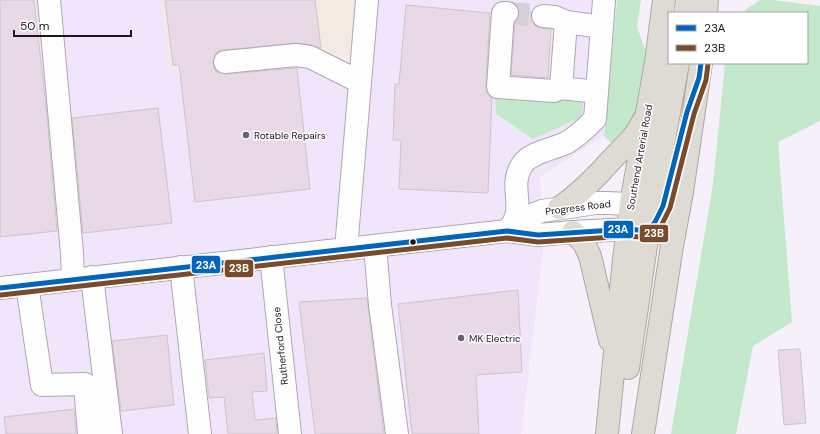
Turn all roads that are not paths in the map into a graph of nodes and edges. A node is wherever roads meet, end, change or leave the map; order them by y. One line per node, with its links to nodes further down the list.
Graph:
1 (49, 0): 31 (street)
2 (368, 0): 16 (street)
3 (604, 0): 12 (street)
4 (664, 0): 19 (highway, Southend Arterial Road)
5 (687, 0): 7 (highway)
6 (707, 0): 8 (highway)
7 (685, 12)
8 (706, 12)
9 (507, 13): 17 (street)
10 (543, 16): 11 (street)
11 (566, 22): 12 (street); 17 (street)
12 (602, 27): 18 (street)
13 (225, 62): 16 (street)
14 (678, 64): 21 (highway)
15 (700, 71): 21 (highway)
16 (360, 82): 28 (street)
17 (561, 88): 18 (street)
18 (597, 92): 20 (street)
19 (648, 110): 21 (highway, Southend Arterial Road); 22 (highway)
20 (517, 195): 22 (street); 24 (street)
21 (656, 206): 22 (street, Progress Road); 23 (highway); 26 (highway, Southend Arterial Road)
22 (550, 210): 24 (street, Progress Road)
23 (638, 230): 25 (street, Progress Road); 26 (street, Progress Road); 34 (highway); 41 (highway)
24 (507, 232): 25 (street, Progress Road); 27 (street, Progress Road)
25 (573, 232): 34 (highway)
26 (674, 235): 42 (highway, Southend Arterial Road)
27 (375, 246): 28 (street, Progress Road); 39 (street)
28 (346, 249): 29 (street, Progress Road)
29 (271, 257): 30 (street, Progress Road); 38 (street, Rutherford Close)
30 (181, 267): 31 (street, Progress Road); 37 (street)
31 (82, 278): 32 (street, Progress Road); 36 (street)
32 (27, 284): 33 (street, Progress Road); 35 (street)
33 (0, 288)
34 (615, 361): 40 (highway)
35 (89, 434)
36 (111, 434)
37 (200, 434)
38 (290, 434)
39 (397, 434)
40 (608, 434)
41 (618, 434)
42 (644, 434)

